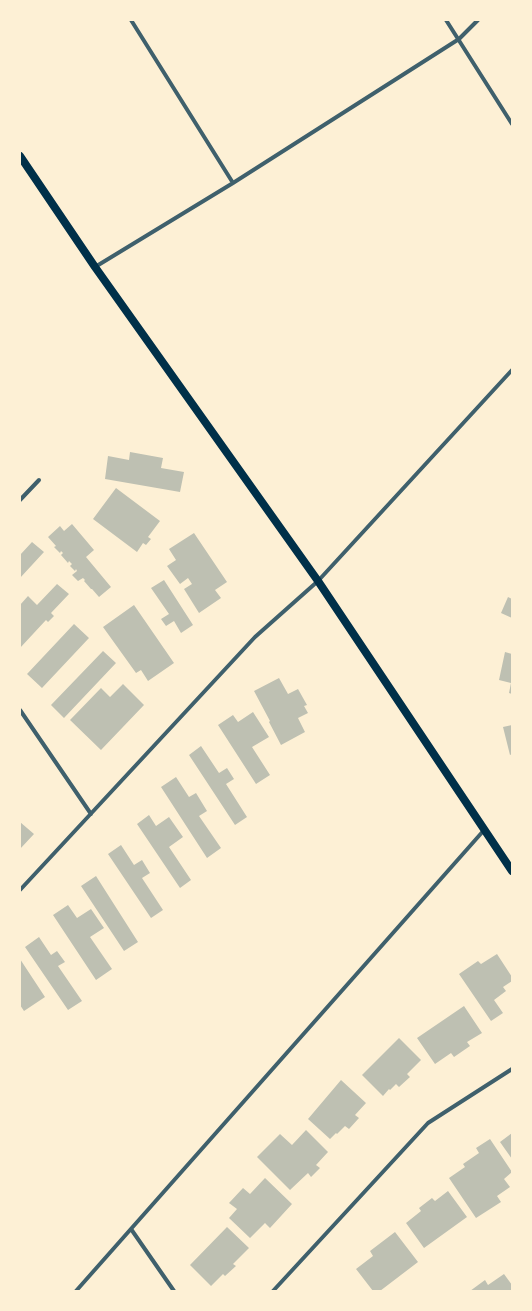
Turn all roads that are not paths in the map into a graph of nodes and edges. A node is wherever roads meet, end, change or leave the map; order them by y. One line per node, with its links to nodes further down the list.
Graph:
1 (131, 20): 7 (street)
2 (446, 20): 4 (street)
3 (478, 20): 4 (street)
4 (459, 39): 5 (street); 7 (street)
5 (512, 124)
6 (20, 156): 8 (main road)
7 (233, 183): 8 (street)
8 (94, 267): 12 (main road)
9 (512, 370): 12 (street)
10 (39, 480): 11 (street)
11 (20, 500)
12 (318, 581): 14 (street); 15 (main road)
13 (20, 710): 14 (street)
14 (90, 814): 17 (street)
15 (485, 829): 16 (main road); 19 (street)
16 (512, 871)
17 (20, 890)
18 (512, 1069): 22 (street)
19 (131, 1229): 20 (street); 21 (street)
20 (76, 1291)
21 (174, 1291)
22 (273, 1291)

